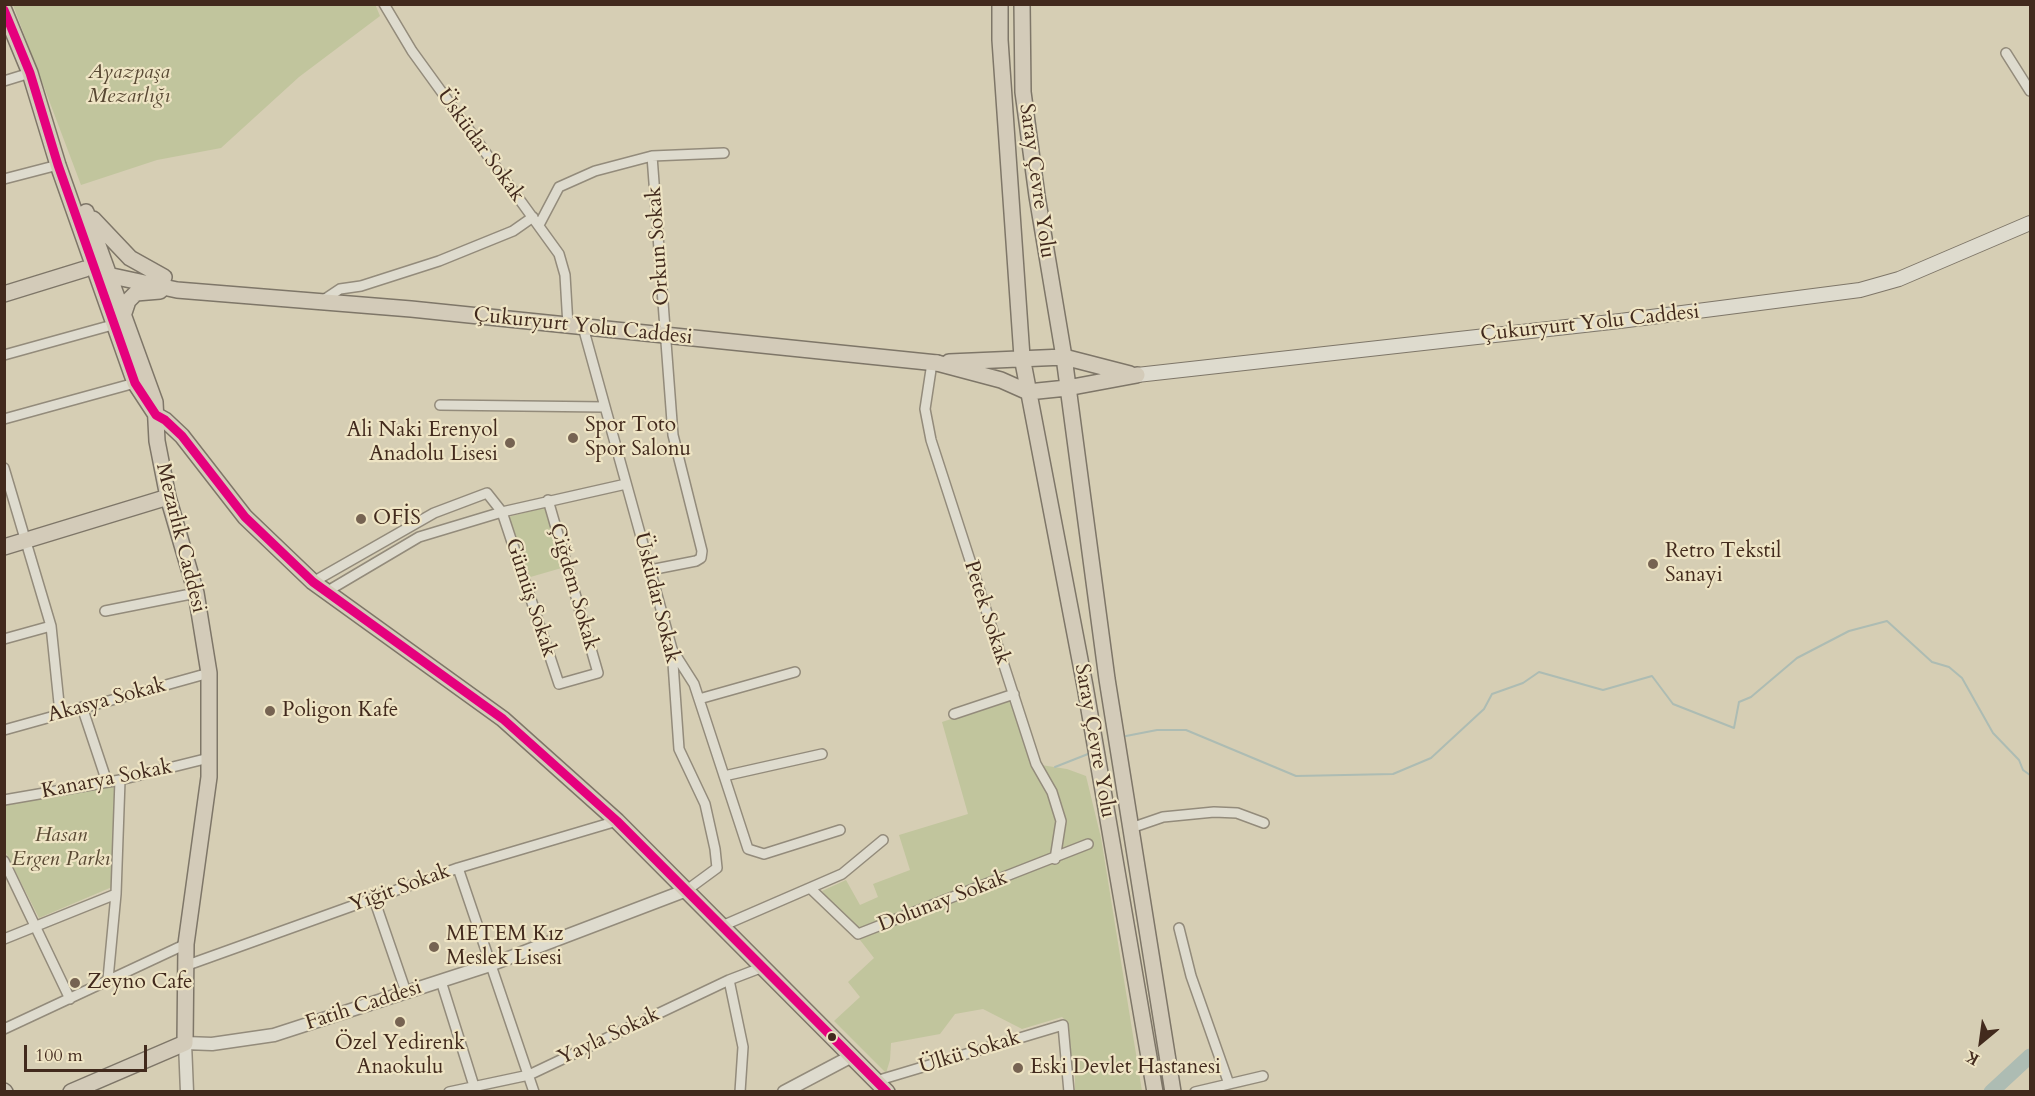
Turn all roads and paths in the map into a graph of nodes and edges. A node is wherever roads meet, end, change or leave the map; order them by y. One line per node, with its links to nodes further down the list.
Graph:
1 (384, 4): 14 (street, Üsküdar Sokak)
2 (1000, 4): 26 (main road, Saray Çevre Yolu)
3 (1023, 4): 27 (main road, Saray Çevre Yolu)
4 (4, 10): 6 (main road)
5 (2006, 53): 8 (street)
6 (30, 73): 7 (street); 11 (main road); 13 (main road)
7 (4, 81)
8 (2031, 91)
9 (724, 153): 10 (street)
10 (652, 156): 14 (street); 24 (street, Orkun Sokak)
11 (58, 165): 12 (street); 16 (main road)
12 (4, 179)
13 (83, 205): 16 (main road); 17 (main road, Çukuryurt Yolu Caddesi)
14 (536, 221): 21 (street); 23 (street, Üsküdar Sokak)
15 (2031, 223): 29 (main road, Çukuryurt Yolu Caddesi)
16 (98, 268): 17 (main road, Çukuryurt Yolu Caddesi); 18 (main road, Çukuryurt Yolu Caddesi); 20 (main road); 22 (main road)
17 (164, 277): 19 (main road, Çukuryurt Yolu Caddesi)
18 (177, 290): 19 (main road, Çukuryurt Yolu Caddesi); 22 (main road, Çukuryurt Yolu Caddesi)
19 (228, 293): 21 (main road, Çukuryurt Yolu Caddesi)
20 (4, 294)
21 (320, 302): 23 (main road, Çukuryurt Yolu Caddesi)
22 (119, 318): 25 (street); 30 (main road, Mezarlık Caddesi); 35 (main road)
23 (575, 327): 24 (main road, Çukuryurt Yolu Caddesi); 34 (street, Üsküdar Sokak)
24 (666, 336): 28 (main road, Çukuryurt Yolu Caddesi); 46 (street, Orkun Sokak)
25 (4, 355)
26 (1022, 357): 27 (main road); 28 (main road); 32 (main road, Saray Çevre Yolu)
27 (1064, 357): 29 (main road); 31 (main road, Saray Çevre Yolu)
28 (935, 363): 32 (main road); 57 (street, Petek Sokak)
29 (1137, 375): 31 (main road)
30 (135, 383): 35 (main road, Mezarlık Caddesi); 36 (street)
31 (1067, 388): 32 (main road); 71 (main road, Saray Çevre Yolu)
32 (1028, 392): 110 (main road, Saray Çevre Yolu)
33 (440, 405): 34 (street)
34 (605, 407): 38 (street, Üsküdar Sokak)
35 (156, 415): 39 (main road, Mezarlık Caddesi); 47 (main road)
36 (4, 419)
37 (4, 468): 44 (street)
38 (626, 484): 40 (street); 46 (street, Üsküdar Sokak)
39 (168, 497): 44 (main road); 49 (main road, Mezarlık Caddesi)
40 (548, 500): 42 (street); 56 (street, Çiğdem Sokak)
41 (440, 511): 42 (street); 43 (street); 47 (street)
42 (502, 512): 43 (street); 56 (street, Gümüş Sokak)
43 (447, 528): 48 (street)
44 (24, 541): 45 (main road); 51 (street)
45 (4, 547)
46 (650, 570): 53 (street, Üsküdar Sokak)
47 (313, 582): 48 (main road)
48 (326, 592): 69 (main road)
49 (196, 593): 50 (street); 55 (main road, Mezarlık Caddesi)
50 (105, 611)
51 (51, 626): 52 (street); 60 (street)
52 (4, 639)
53 (672, 649): 58 (street); 79 (street, Üsküdar Sokak)
54 (795, 672): 58 (street)
55 (209, 673): 59 (street, Akasya Sokak); 64 (main road, Mezarlık Caddesi)
56 (559, 684)
57 (1014, 694): 61 (street); 75 (street, Petek Sokak)
58 (699, 699): 65 (street)
59 (82, 707): 60 (street, Akasya Sokak); 67 (street)
60 (60, 713): 62 (street, Akasya Sokak)
61 (954, 714)
62 (4, 730)
63 (822, 754): 65 (street)
64 (209, 758): 66 (street, Kanarya Sokak); 86 (main road, Mezarlık Caddesi)
65 (724, 776): 72 (street)
66 (120, 780): 67 (street, Kanarya Sokak); 80 (street)
67 (107, 782): 68 (street, Kanarya Sokak)
68 (4, 800)
69 (617, 821): 77 (street, Yiğit Sokak); 79 (main road)
70 (1264, 823): 71 (street)
71 (1131, 828): 111 (main road, Saray Çevre Yolu)
72 (840, 830)
73 (883, 840): 78 (street)
74 (1088, 844): 75 (street, Dolunay Sokak)
75 (1055, 859): 78 (street, Dolunay Sokak)
76 (5, 862): 82 (street)
77 (458, 868): 81 (street, Yiğit Sokak); 87 (street)
78 (811, 889): 83 (street)
79 (687, 890): 83 (main road); 87 (street, Fatih Caddesi)
80 (116, 894): 82 (street); 90 (street)
81 (374, 899): 88 (street, Yiğit Sokak); 93 (street)
82 (37, 926): 85 (street); 94 (street)
83 (722, 926): 89 (main road)
84 (1179, 928): 100 (street)
85 (4, 939)
86 (186, 944): 88 (main road, Mezarlık Caddesi); 90 (street)
87 (490, 965): 92 (street, Fatih Caddesi); 98 (street)
88 (185, 966): 96 (main road, Mezarlık Caddesi)
89 (763, 967): 91 (street, Yayla Sokak); 97 (main road)
90 (108, 979): 94 (street)
91 (729, 980): 98 (street, Yayla Sokak); 107 (street)
92 (441, 981): 93 (street, Fatih Caddesi); 101 (street)
93 (406, 992): 96 (street, Fatih Caddesi)
94 (70, 999): 95 (street)
95 (4, 1029)
96 (185, 1043): 103 (main road, Fatih Caddesi); 104 (street, Mezarlık Caddesi)
97 (852, 1056): 102 (main road); 108 (street)
98 (529, 1075): 101 (street, Yayla Sokak); 106 (street)
99 (1263, 1076): 100 (street)
100 (1229, 1084): 112 (street)
101 (474, 1086): 105 (street, Yayla Sokak)
102 (881, 1086): 109 (street, Ülkü Sokak)
103 (71, 1092)
104 (187, 1092)
105 (449, 1092)
106 (534, 1092)
107 (740, 1092)
108 (784, 1092)
109 (1069, 1092)
110 (1155, 1092)
111 (1173, 1092)
112 (1195, 1092)

